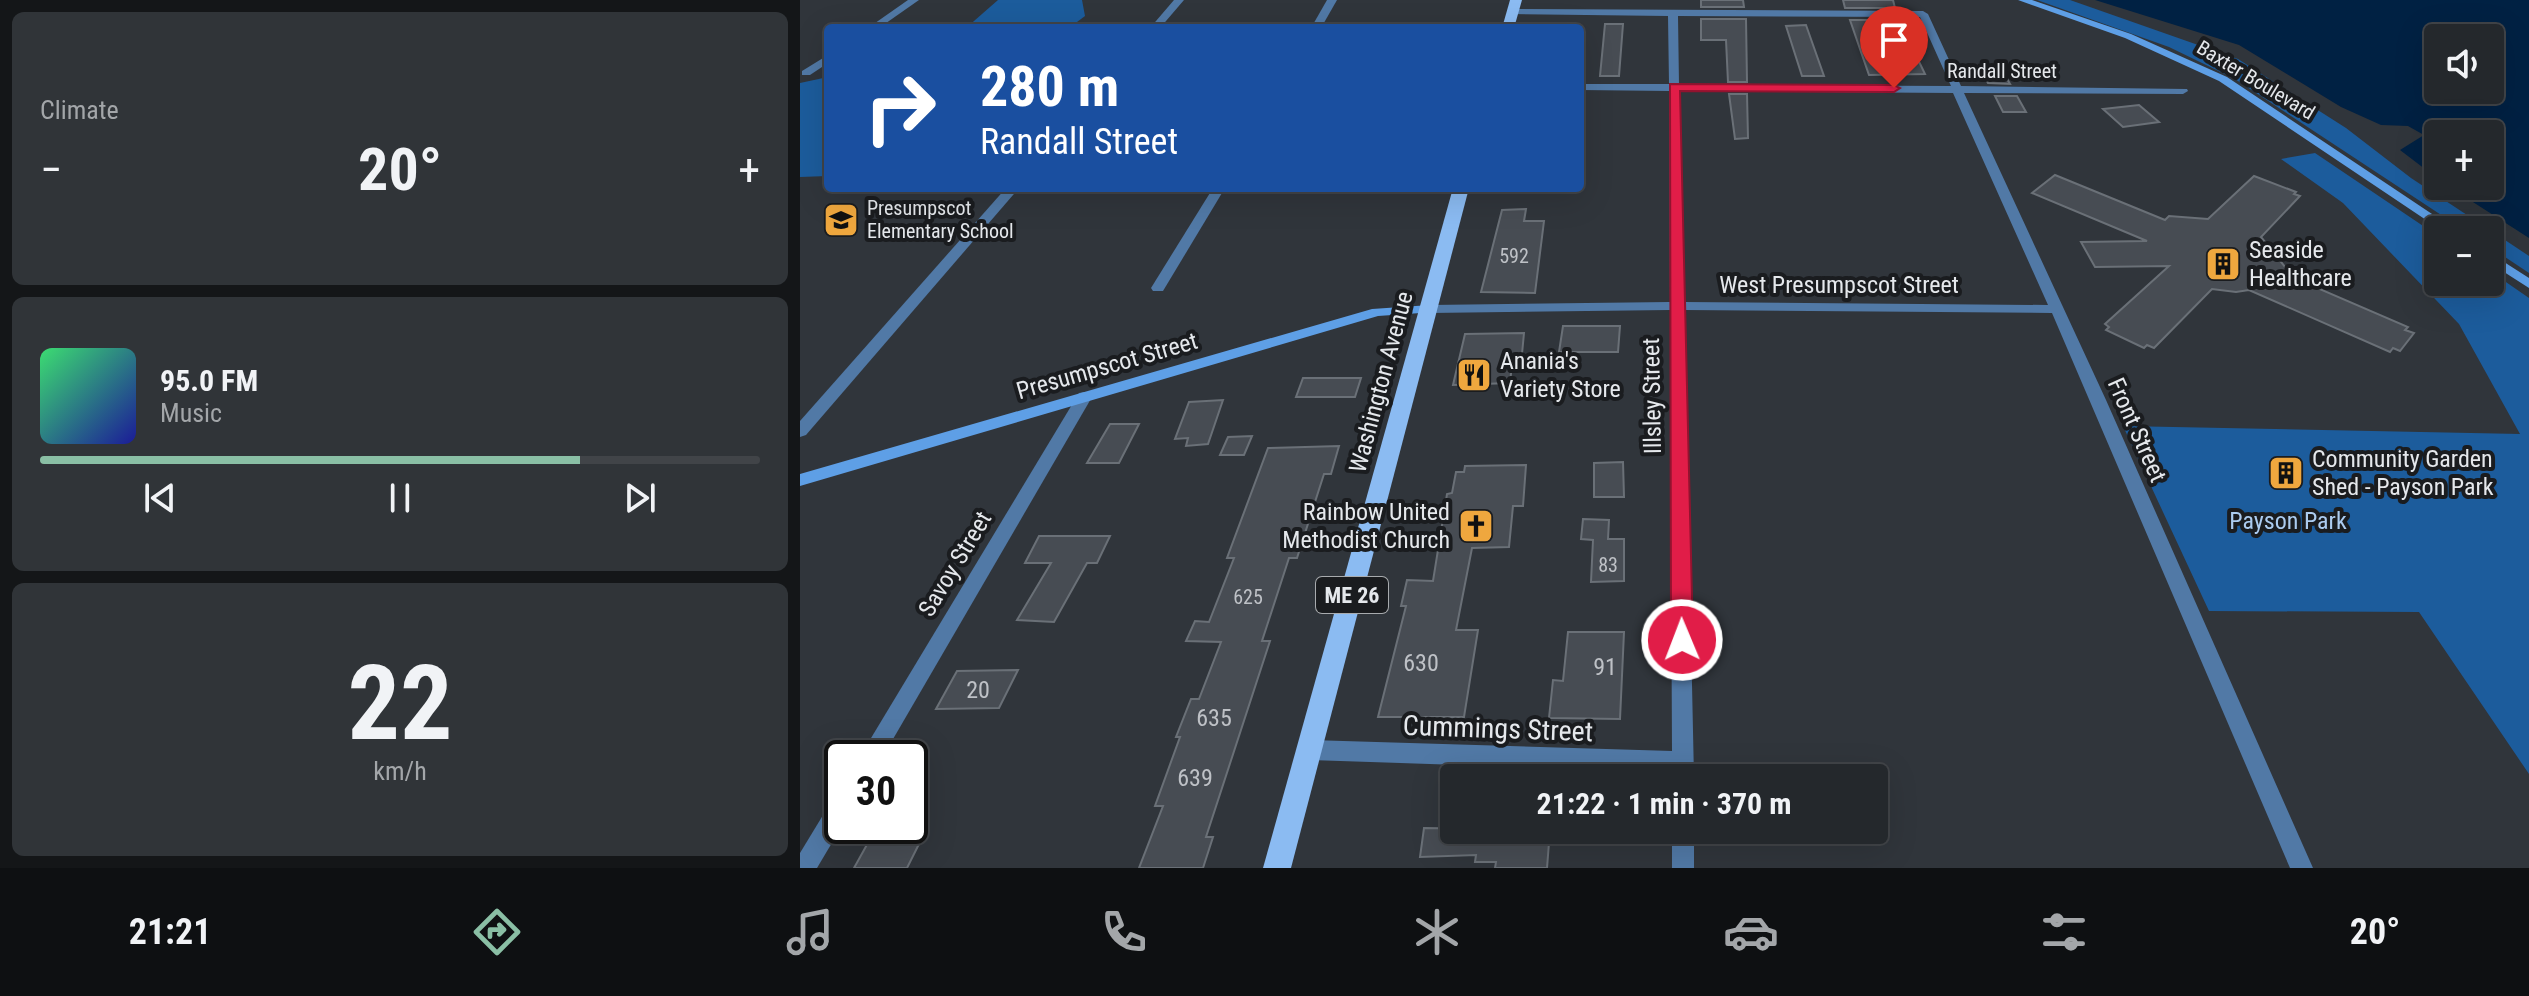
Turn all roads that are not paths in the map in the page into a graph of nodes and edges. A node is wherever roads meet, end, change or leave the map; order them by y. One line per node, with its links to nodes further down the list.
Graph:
1 (914, 0): 7 (street)
2 (1179, 0): 8 (street)
3 (1332, 0): 9 (street)
4 (2023, 0): 19 (street, Baxter Boulevard)
5 (1514, 6): 6 (street)
6 (1673, 14): 13 (street, Illsley Street); 14 (street, Front Street)
7 (879, 24)
8 (1158, 24)
9 (1318, 24)
10 (824, 61): 11 (street)
11 (806, 73)
12 (1584, 87): 13 (street, Randall Street)
13 (1674, 87): 14 (street, Randall Street); 23 (street, Illsley Street)
14 (1957, 89): 15 (street, Randall Street); 25 (street, Front Street)
15 (2183, 91)
16 (1009, 192): 27 (street)
17 (1217, 192): 22 (street)
18 (1460, 192): 24 (main road, Washington Avenue / ME 26)
19 (2429, 216)
20 (2504, 267): 21 (street)
21 (2529, 284)
22 (1158, 288)
23 (1677, 306): 24 (street, West Presumpscot Street); 25 (street, West Presumpscot Street); 32 (street, Illsley Street)
24 (1430, 309): 26 (street, Presumpscot Street); 30 (main road, Washington Avenue / ME 26)
25 (2056, 309): 38 (street, Front Street)
26 (1084, 397): 28 (street, Presumpscot Street); 29 (street, Savoy Street)
27 (804, 423)
28 (800, 480)
29 (881, 740)
30 (1310, 750): 31 (street, Cummings Street); 36 (main road, Washington Avenue / ME 26)
31 (1571, 764)
32 (1683, 764)
33 (824, 835): 35 (street)
34 (1683, 844): 37 (street)
35 (804, 868)
36 (1277, 868)
37 (1683, 868)
38 (2302, 868)

